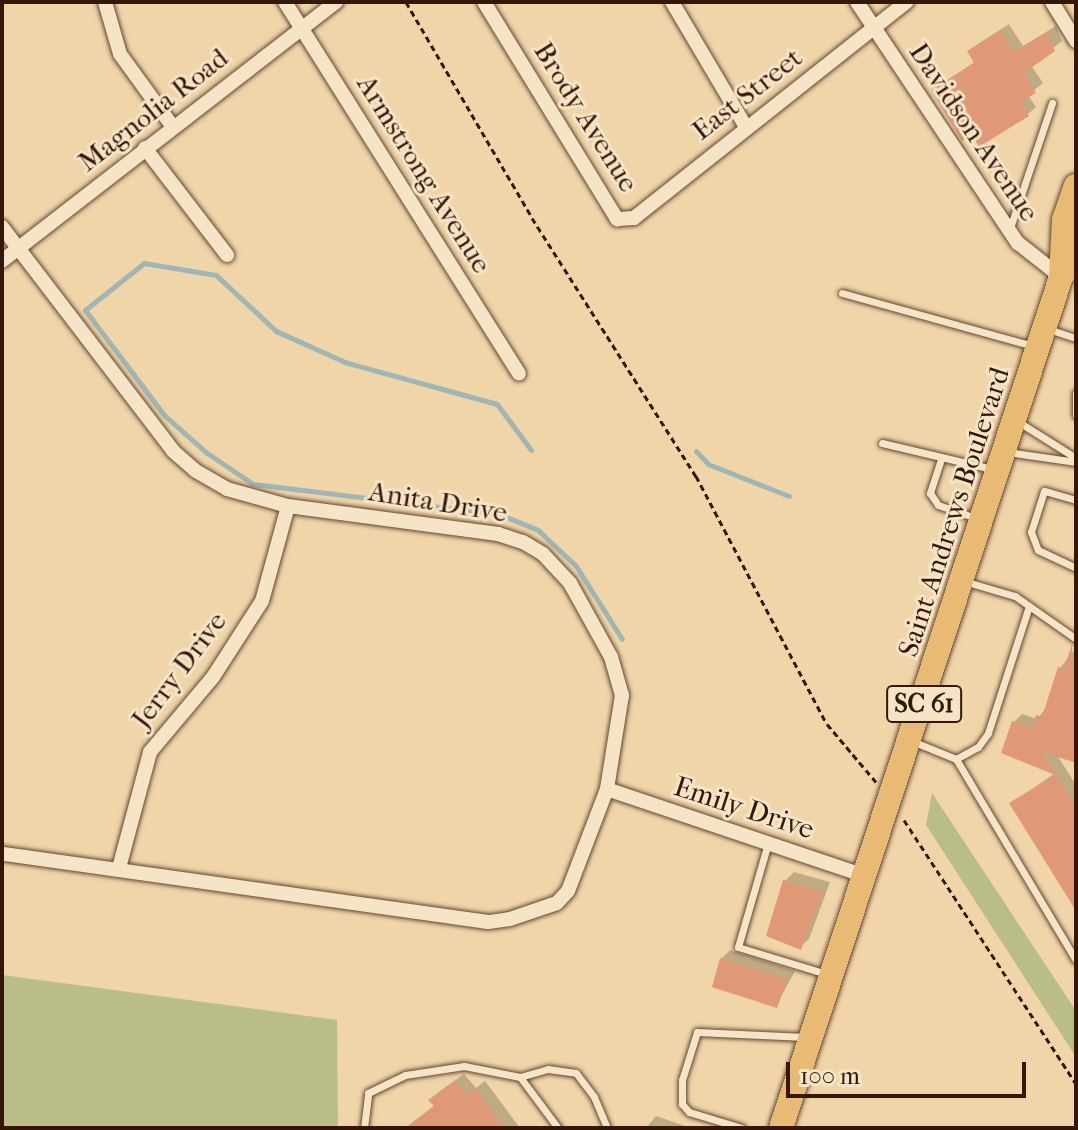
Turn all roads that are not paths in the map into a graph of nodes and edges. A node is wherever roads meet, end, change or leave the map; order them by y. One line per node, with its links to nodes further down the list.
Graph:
1 (105, 2): 13 (street)
2 (285, 2): 9 (street, Armstrong Avenue)
3 (336, 2): 9 (street, Magnolia Road)
4 (484, 2): 17 (street, Brody Avenue)
5 (672, 2): 14 (street)
6 (857, 2): 10 (street, Davidson Avenue)
7 (907, 2): 10 (street, East Street)
8 (1052, 2): 11 (street)
9 (301, 29): 13 (street, Magnolia Road); 28 (street, Armstrong Avenue)
10 (873, 29): 14 (street, East Street); 19 (street, Davidson Avenue)
11 (1076, 41)
12 (1052, 103): 19 (lane)
13 (173, 127): 15 (street, Magnolia Road)
14 (746, 127): 17 (street, East Street)
15 (145, 148): 20 (street, Magnolia Road); 21 (street)
16 (1076, 186): 24 (main road, Saint Andrews Boulevard)
17 (617, 219)
18 (2, 227): 20 (street, Anita Drive)
19 (1009, 231): 24 (street, Davidson Avenue)
20 (17, 250): 23 (street, Magnolia Road); 37 (street, Anita Drive)
21 (227, 255)
22 (1076, 255): 24 (main road, Saint Andrews Boulevard)
23 (2, 261)
24 (1061, 277): 26 (main road, Saint Andrews Boulevard / SC 61)
25 (842, 293): 26 (lane)
26 (1042, 338): 27 (lane); 31 (main road, Saint Andrews Boulevard / SC 61)
27 (1076, 338)
28 (519, 374)
29 (1076, 393): 30 (lane)
30 (1076, 415)
31 (1015, 420): 34 (lane); 35 (main road, Saint Andrews Boulevard / SC 61)
32 (882, 443): 33 (lane)
33 (941, 459): 35 (lane); 38 (lane)
34 (1076, 460): 35 (lane)
35 (1001, 462): 38 (main road, Saint Andrews Boulevard / SC 61)
36 (1076, 500): 39 (lane)
37 (288, 506): 45 (street, Anita Drive); 48 (street, Jerry Drive)
38 (982, 520): 40 (main road, Saint Andrews Boulevard / SC 61)
39 (1076, 568)
40 (964, 582): 41 (lane); 43 (main road, Saint Andrews Boulevard / SC 61)
41 (1029, 606): 42 (lane); 44 (lane)
42 (1076, 639)
43 (912, 741): 44 (lane); 49 (main road, Saint Andrews Boulevard / SC 61)
44 (956, 759): 50 (lane)
45 (607, 789): 46 (street, Emily Drive); 48 (street, Anita Drive)
46 (768, 843): 49 (street, Emily Drive); 51 (lane)
47 (2, 854): 48 (street, Anita Drive)
48 (119, 868)
49 (866, 876): 51 (main road, Saint Andrews Boulevard / SC 61)
50 (1076, 960)
51 (832, 976): 52 (main road, Saint Andrews Boulevard / SC 61)
52 (811, 1037): 55 (lane); 61 (main road, Saint Andrews Boulevard / SC 61)
53 (520, 1077): 54 (lane); 58 (lane); 59 (lane)
54 (364, 1116): 56 (lane); 57 (lane)
55 (729, 1126): 60 (lane)
56 (364, 1128)
57 (374, 1128)
58 (558, 1128)
59 (607, 1128)
60 (742, 1128)
61 (781, 1128)

